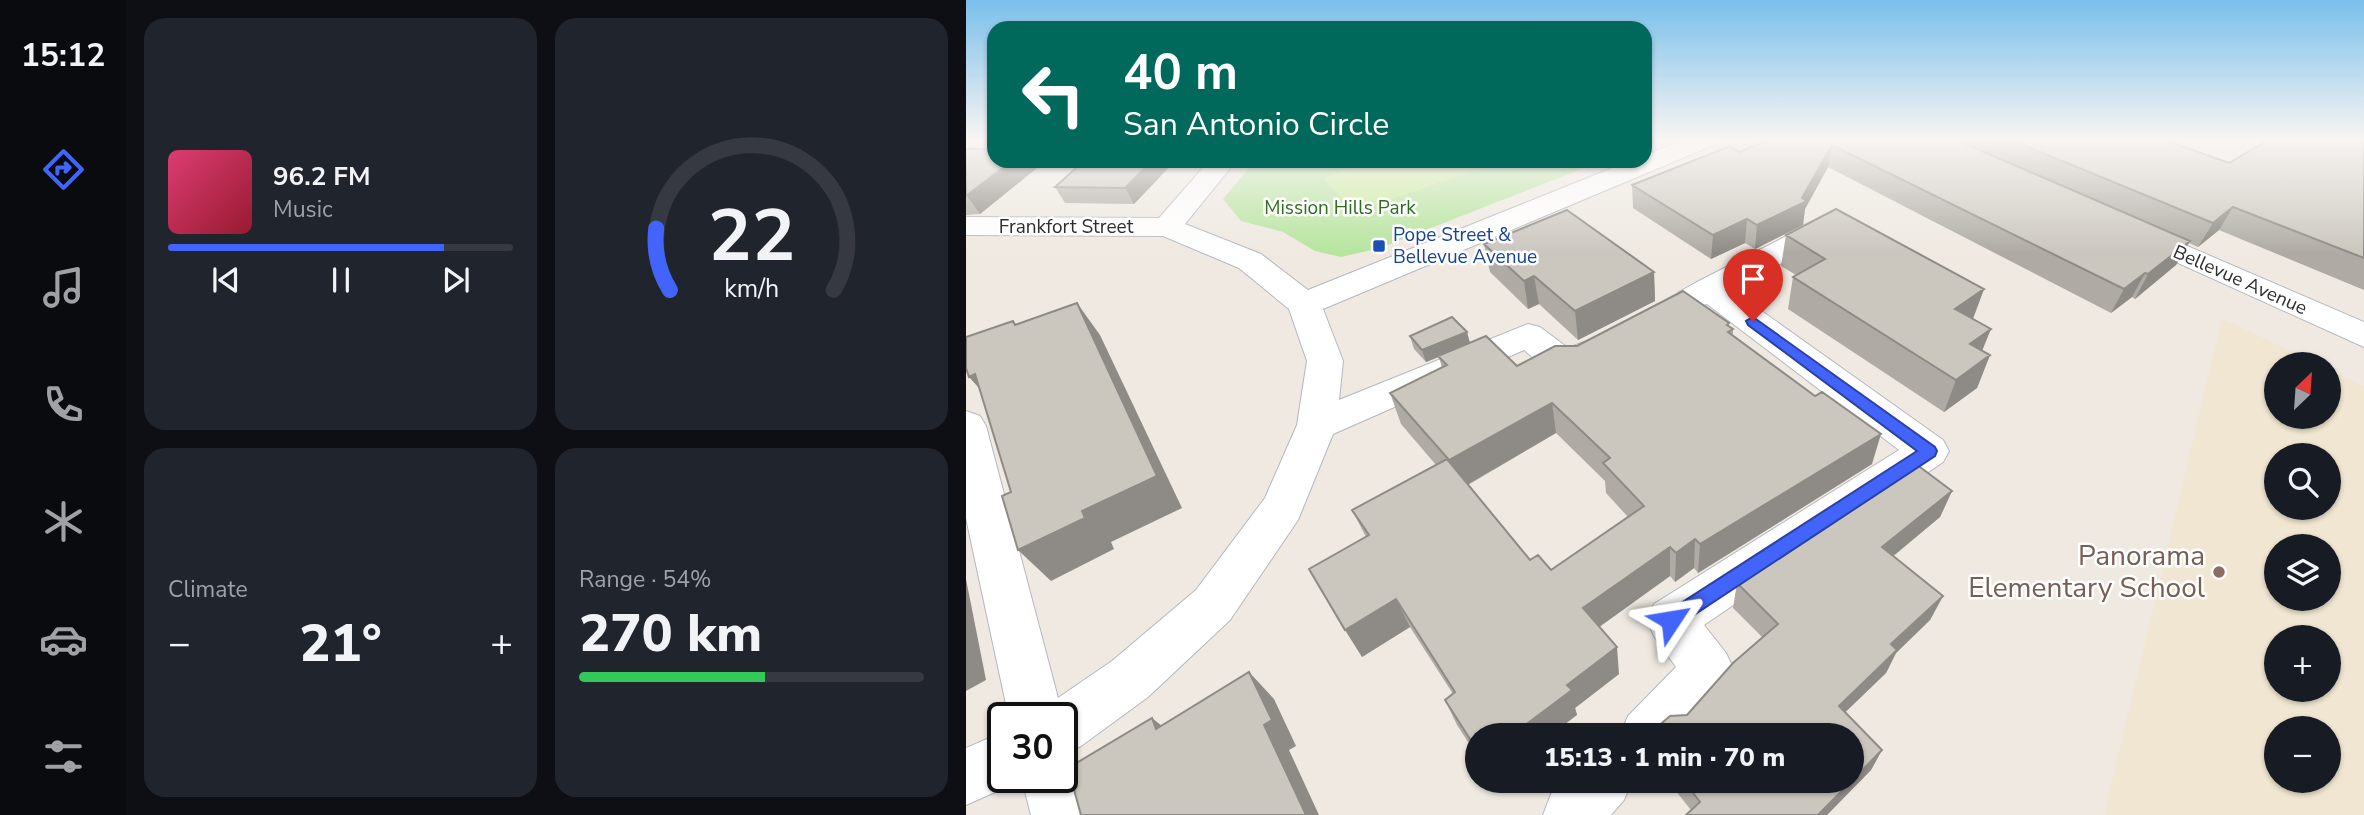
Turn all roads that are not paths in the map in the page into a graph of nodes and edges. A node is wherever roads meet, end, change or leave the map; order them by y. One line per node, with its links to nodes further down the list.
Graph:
1 (1209, 177): 5 (street)
2 (1614, 177): 8 (street)
3 (2113, 223): 11 (street, Bellevue Avenue)
4 (966, 226): 5 (street, Frankfort Street)
5 (1167, 227): 8 (street)
6 (1819, 230): 7 (street)
7 (1709, 289): 9 (street); 16 (street)
8 (1304, 304): 12 (street)
9 (1662, 314)
10 (1626, 333): 12 (street)
11 (2364, 336)
12 (1317, 425): 15 (street)
13 (966, 426): 14 (street)
14 (1032, 702)
15 (1078, 716)
16 (1658, 723)
17 (987, 767): 18 (street)
18 (966, 777)
19 (1054, 793): 21 (street)
20 (1592, 793): 22 (street)
21 (1060, 815)
22 (1572, 815)

